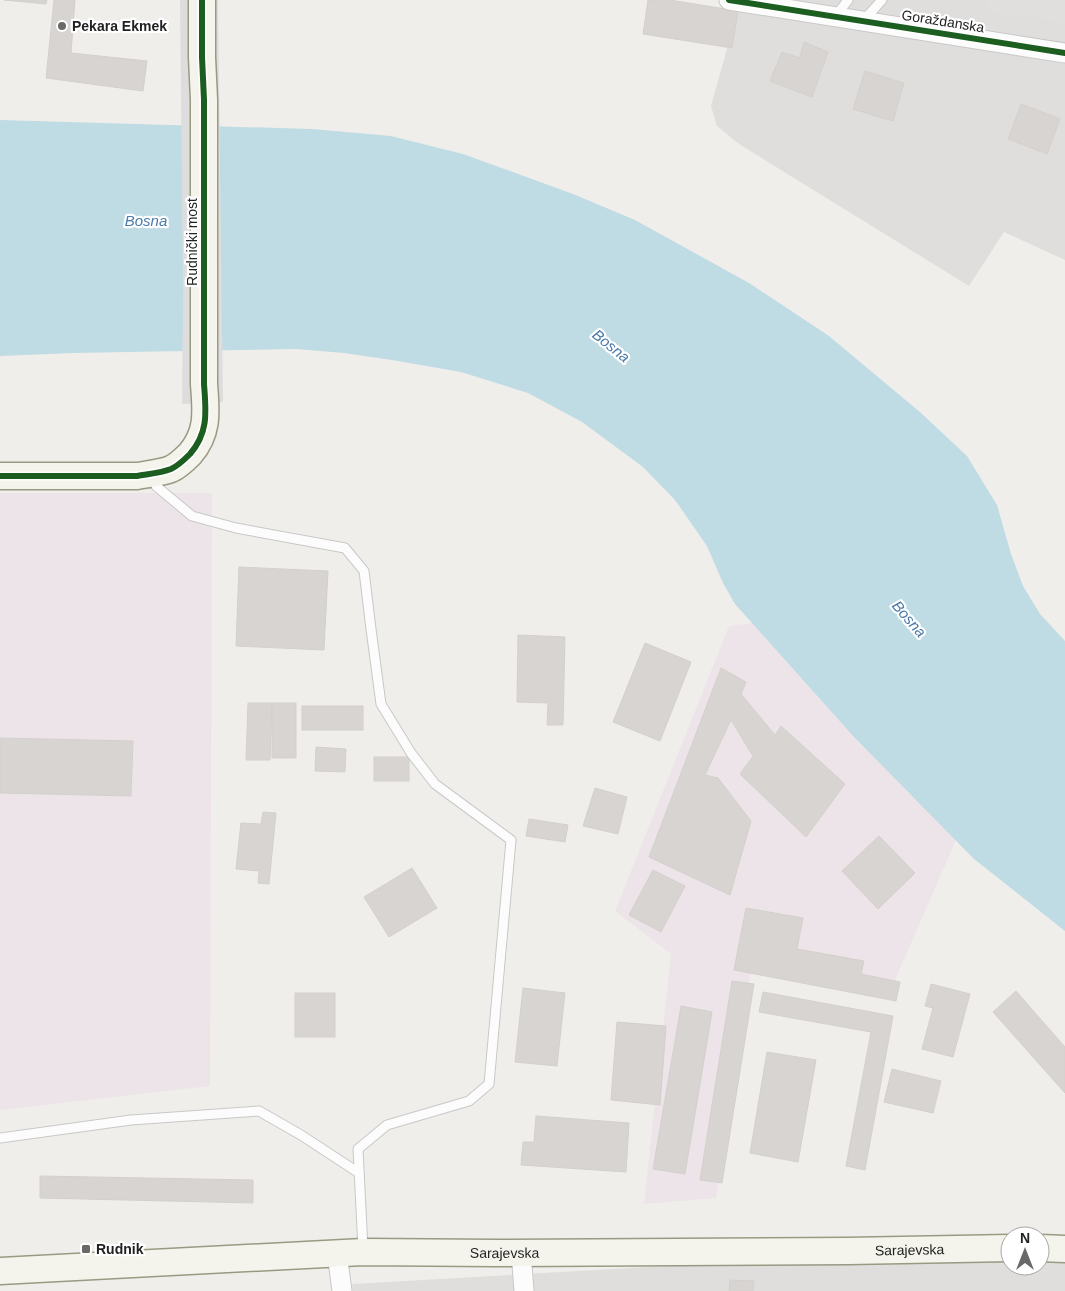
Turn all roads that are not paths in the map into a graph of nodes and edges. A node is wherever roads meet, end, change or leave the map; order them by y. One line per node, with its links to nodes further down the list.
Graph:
1 (202, 0): 8 (main road, Rudnički most)
2 (729, 0): 5 (street, Goraždanska)
3 (848, 0): 5 (lane)
4 (882, 0): 6 (lane)
5 (835, 17): 6 (street, Goraždanska)
6 (863, 21): 7 (street, Goraždanska)
7 (1065, 53)
8 (155, 473): 9 (main road, Rudnički most); 11 (lane)
9 (0, 476)
10 (0, 1138): 11 (lane)
11 (359, 1173): 15 (lane)
12 (1000, 1248): 16 (main road, Sarajevska)
13 (1050, 1248): 14 (main road)
14 (1065, 1249)
15 (363, 1252): 16 (main road, Sarajevska); 17 (main road, Sarajevska)
16 (522, 1252): 20 (street)
17 (337, 1253): 18 (main road, Sarajevska); 19 (street)
18 (0, 1271)
19 (342, 1291)
20 (524, 1291)

